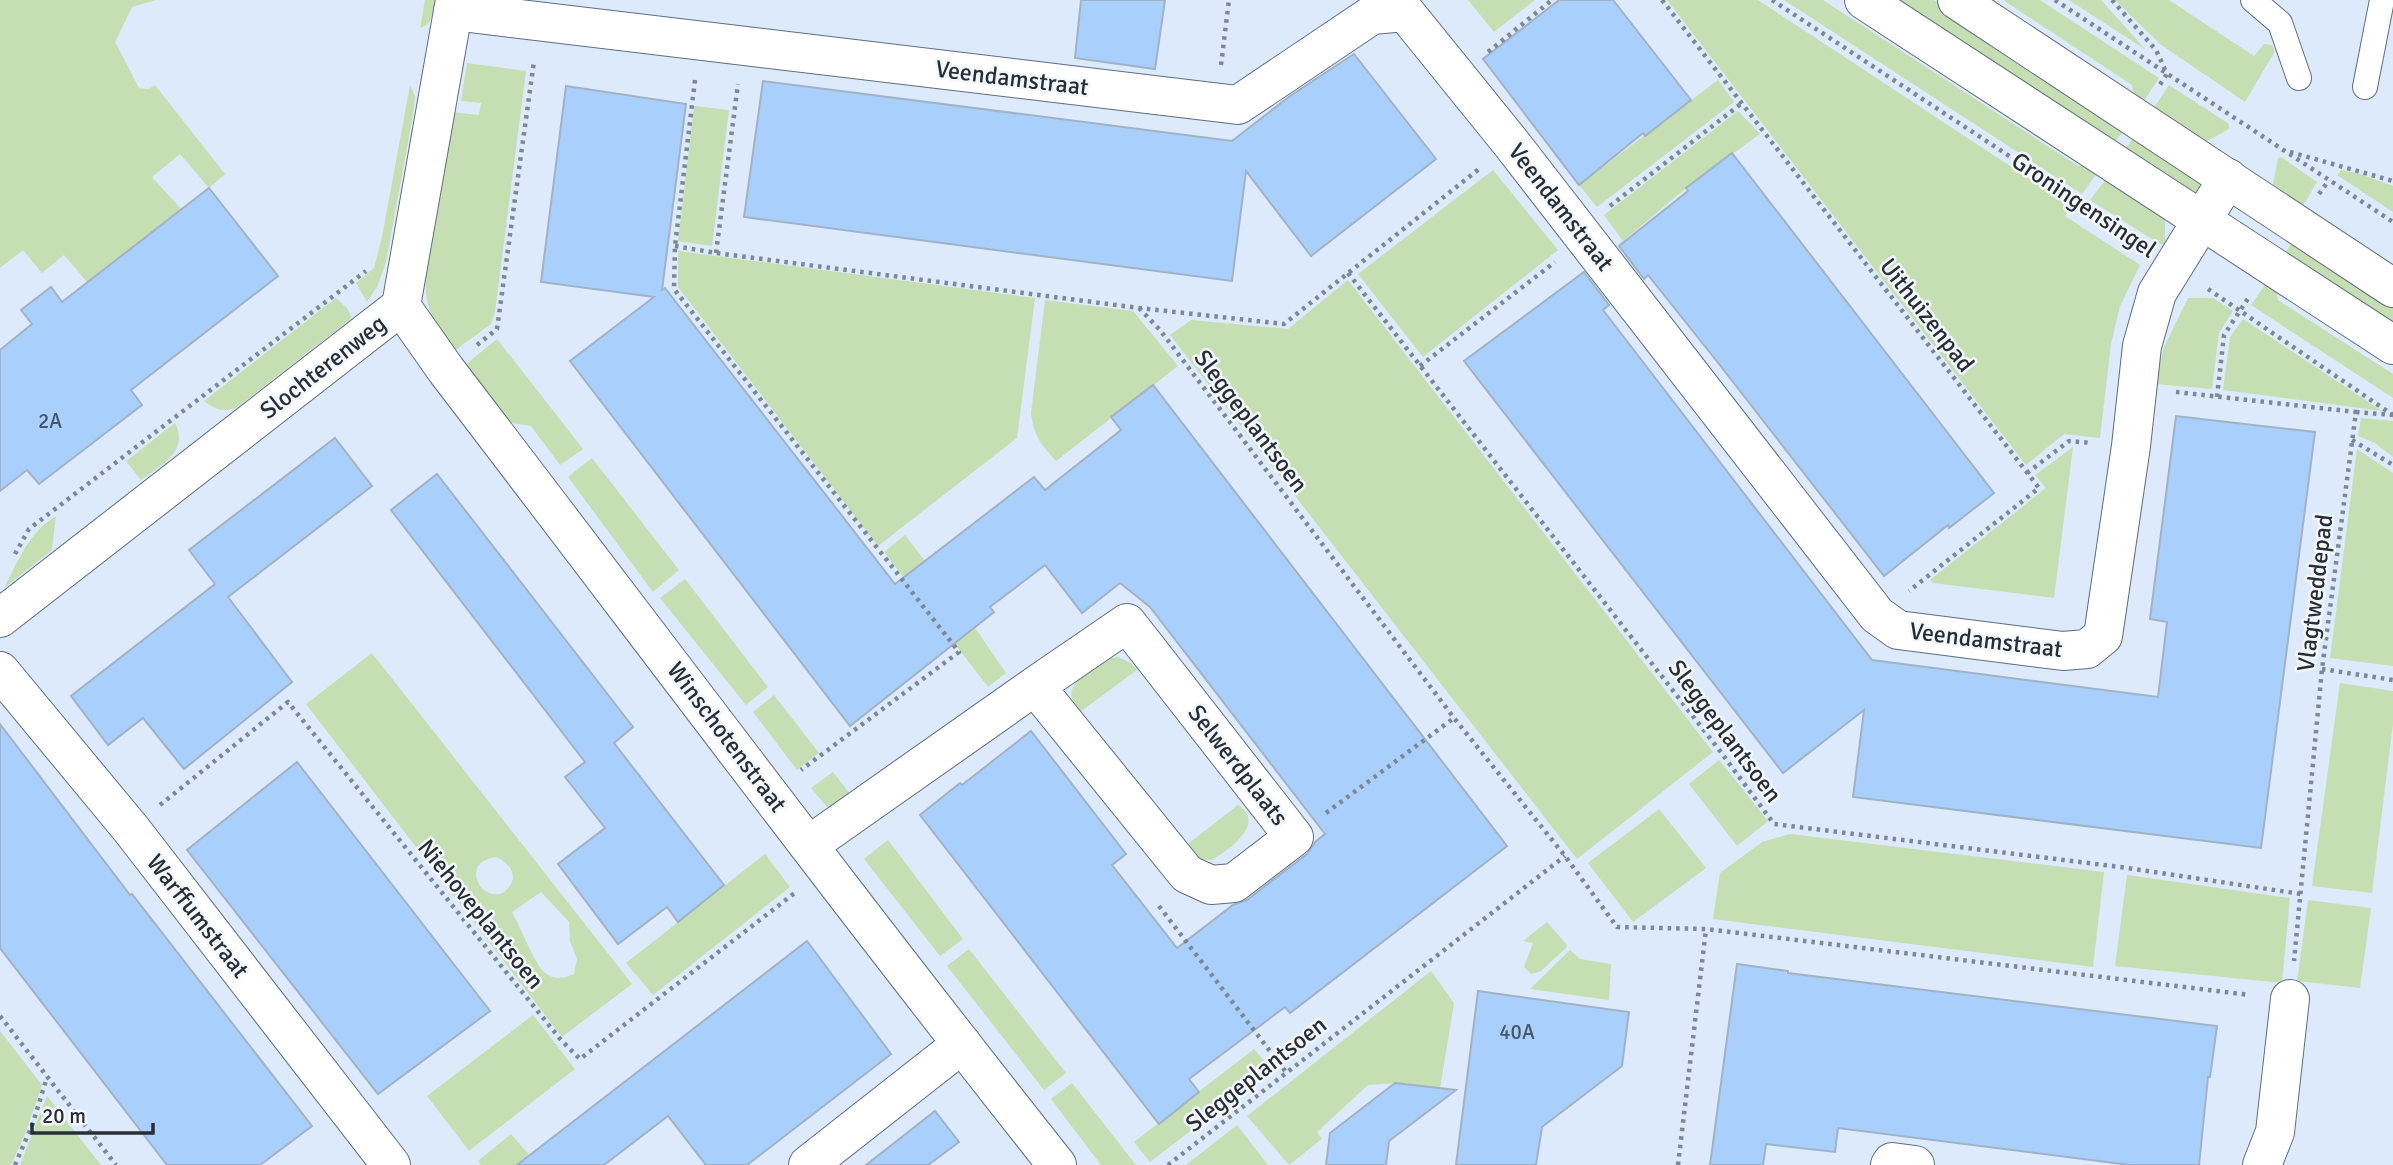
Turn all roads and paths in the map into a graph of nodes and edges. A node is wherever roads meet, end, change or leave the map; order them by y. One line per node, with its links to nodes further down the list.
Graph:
1 (1229, 0): 19 (path)
2 (1552, 0): 16 (path)
3 (1662, 0): 20 (path, Uithuizenpad)
4 (1772, 0): 31 (path, Groningensingel)
5 (1864, 0): 25 (street, Groningensingel)
6 (1957, 0): 23 (street)
7 (2055, 0): 15 (path)
8 (2112, 0): 15 (path)
9 (2253, 0): 17 (lane)
10 (2382, 0): 18 (lane)
11 (454, 5): 12 (street, Veendamstraat); 34 (street, Slochterenweg)
12 (540, 19): 13 (street, Veendamstraat); 38 (path)
13 (700, 40): 14 (street, Veendamstraat); 28 (path)
14 (744, 45): 19 (street, Veendamstraat); 29 (path)
15 (2167, 74): 22 (path)
16 (1458, 77): 19 (street, Veendamstraat); 21 (street, Veendamstraat)
17 (2299, 78)
18 (2365, 87)
19 (1216, 102)
20 (1742, 103): 27 (path); 45 (path, Uithuizenpad)
21 (1511, 143): 27 (street, Veendamstraat); 32 (path, Sleggeplantsoen)
22 (2286, 151): 24 (path); 26 (path)
23 (2228, 178): 25 (street, Veendamstraat); 33 (street)
24 (2393, 181)
25 (2201, 221): 31 (street, Veendamstraat); 36 (street, Groningensingel)
26 (2393, 222)
27 (1582, 234): 37 (path); 47 (street, Veendamstraat)
28 (675, 246): 29 (path, Sleggeplantsoen); 54 (path)
29 (716, 253): 35 (path, Sleggeplantsoen)
30 (371, 259): 46 (path)
31 (2174, 265): 39 (street, Veendamstraat); 41 (path, Groningensingel)
32 (1348, 273): 35 (path, Sleggeplantsoen); 37 (path, Sleggeplantsoen)
33 (2393, 288)
34 (401, 306): 38 (street, Winschotenstraat); 48 (street, Slochterenweg)
35 (1139, 308): 53 (path, Sleggeplantsoen)
36 (2393, 345)
37 (1420, 366): 60 (path, Sleggeplantsoen)
38 (446, 370): 54 (street, Winschotenstraat)
39 (2137, 388): 40 (path); 43 (street, Veendamstraat)
40 (2356, 412): 41 (path); 42 (path, Vlagtweddepad)
41 (2393, 415)
42 (2352, 440): 44 (path); 49 (path, Vlagtweddepad)
43 (2131, 446): 45 (path); 47 (street, Veendamstraat)
44 (2393, 465)
45 (2027, 473): 47 (path)
46 (12, 561)
47 (1877, 615)
48 (0, 618)
49 (2322, 669): 51 (path); 60 (path, Vlagtweddepad)
50 (0, 671): 55 (street, Warffumstraat)
51 (2393, 680)
52 (1035, 686): 56 (street, Selwerdplaats); 58 (street, Selwerdplaats); 59 (street)
53 (1454, 718): 56 (path); 57 (path, Sleggeplantsoen)
54 (770, 794): 58 (street, Winschotenstraat)
55 (131, 829): 58 (path, Niehoveplantsoen); 69 (street, Warffumstraat)
56 (1294, 837): 59 (street, Selwerdplaats)
57 (1564, 856): 61 (path, Sleggeplantsoen); 65 (path, Sleggeplantsoen)
58 (818, 857): 64 (street, Winschotenstraat)
59 (1187, 874): 65 (path)
60 (2301, 894): 62 (path, Vlagtweddepad)
61 (1706, 929): 62 (path, Sleggeplantsoen); 73 (path)
62 (2290, 999): 76 (street)
63 (0, 1016): 66 (path)
64 (962, 1044): 70 (street); 71 (street, Winschotenstraat)
65 (1286, 1072): 72 (path, Sleggeplantsoen)
66 (47, 1077): 67 (path); 68 (path)
67 (15, 1165)
68 (116, 1165)
69 (391, 1165)
70 (808, 1165)
71 (1057, 1165)
72 (1168, 1165)
73 (1678, 1165)
74 (1891, 1165): 75 (street)
75 (1915, 1165)
76 (2262, 1165)

